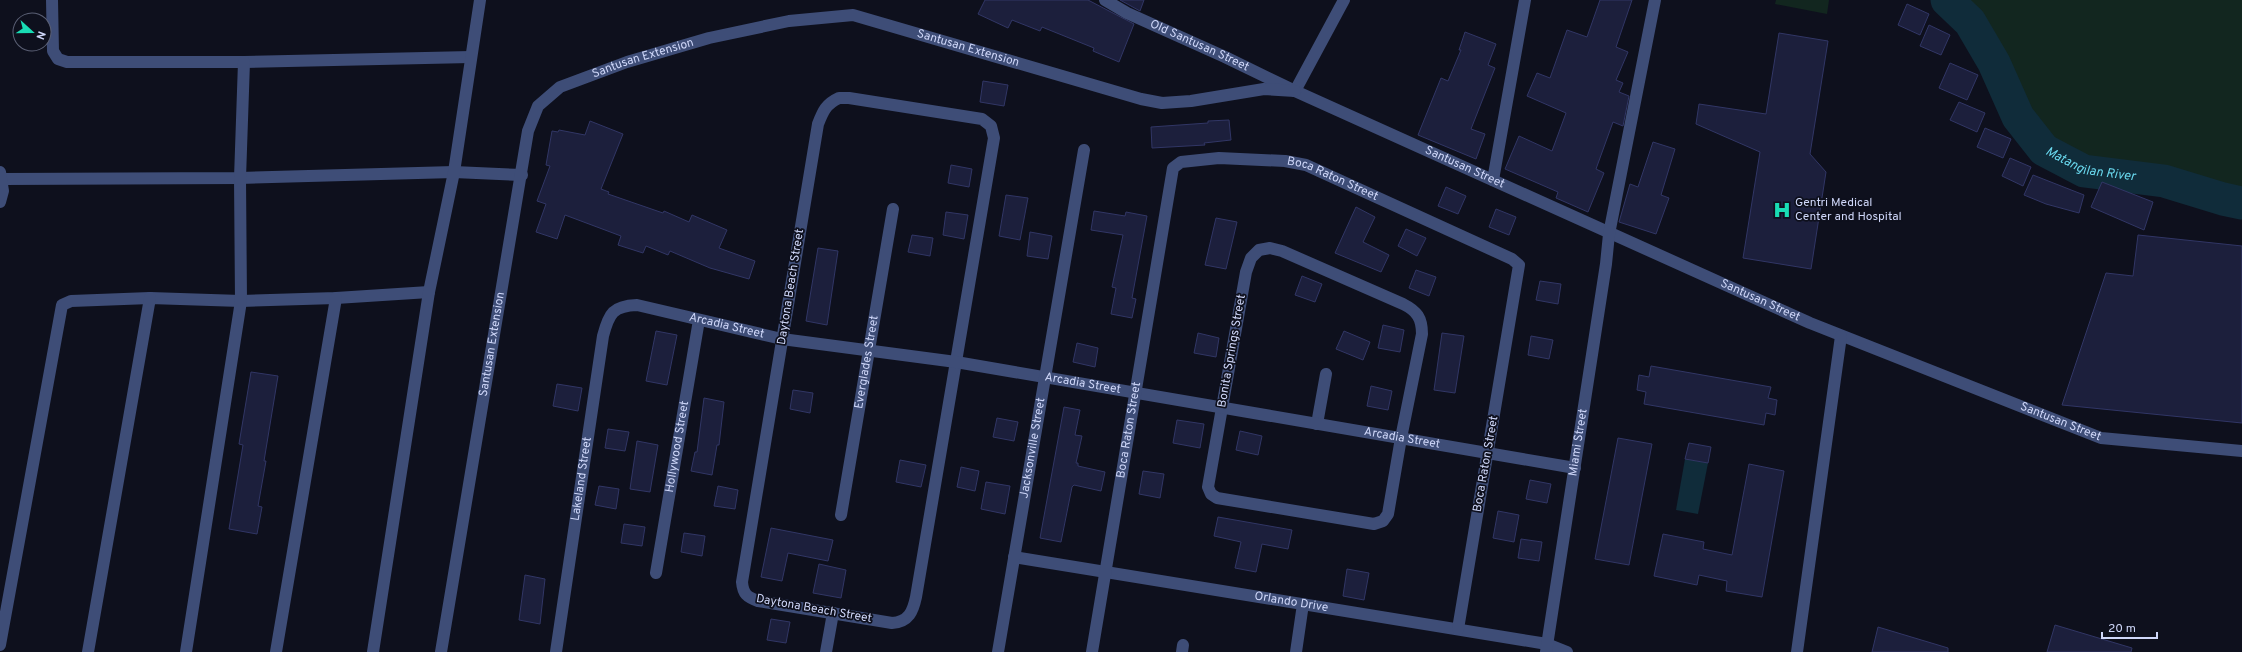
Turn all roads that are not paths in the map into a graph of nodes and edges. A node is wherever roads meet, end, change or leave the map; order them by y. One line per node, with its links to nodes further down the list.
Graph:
1 (52, 0): 8 (street)
2 (480, 0): 7 (street)
3 (1105, 0): 9 (street, Old Santusan Street)
4 (1344, 0): 9 (street)
5 (1525, 0): 15 (street)
6 (1655, 0): 18 (street, Miami Street)
7 (470, 57): 8 (street); 11 (street)
8 (244, 62): 14 (street)
9 (1295, 91): 13 (street, Santusan Extension); 15 (street, Santusan Street)
10 (1084, 150): 30 (street, Jacksonville Street)
11 (454, 172): 13 (street); 14 (street); 19 (street)
12 (1, 175): 14 (street); 16 (street)
13 (522, 175): 52 (street, Santusan Extension)
14 (240, 178): 22 (street)
15 (1494, 180): 18 (street, Santusan Street)
16 (0, 202)
17 (893, 209): 27 (street, Everglades Street)
18 (1609, 234): 25 (street, Santusan Street); 37 (street, Miami Street)
19 (429, 292): 21 (street); 51 (street)
20 (150, 298): 22 (street); 42 (street); 48 (street)
21 (336, 298): 22 (street); 50 (street)
22 (241, 301): 49 (street)
23 (615, 309): 24 (street, Arcadia Street); 53 (street, Lakeland Street)
24 (699, 320): 26 (street, Arcadia Street); 41 (street, Hollywood Street)
25 (1841, 336): 35 (street, Santusan Street); 59 (street)
26 (782, 339): 27 (street, Arcadia Street); 28 (street, Daytona Beach Street); 44 (street, Daytona Beach Street)
27 (868, 351): 28 (street, Arcadia Street); 38 (street, Everglades Street)
28 (956, 362): 30 (street, Arcadia Street); 44 (street, Daytona Beach Street)
29 (1326, 374): 33 (street)
30 (1045, 378): 31 (street, Arcadia Street); 39 (street, Jacksonville Street)
31 (1135, 393): 32 (street, Arcadia Street); 36 (street, Boca Raton Street); 40 (street, Boca Raton Street)
32 (1222, 408): 33 (street, Arcadia Street); 34 (street, Bonita Springs Street); 34 (street, Bonita Springs Street)
33 (1317, 424): 34 (street, Arcadia Street)
34 (1401, 438): 36 (street, Arcadia Street)
35 (2242, 451)
36 (1488, 453): 37 (street, Arcadia Street); 45 (street, Boca Raton Street)
37 (1575, 468): 47 (street, Miami Street)
38 (841, 514)
39 (1014, 557): 40 (street, Orlando Drive); 55 (street, Jacksonville Street)
40 (1105, 572): 43 (street, Orlando Drive); 56 (street, Boca Raton Street)
41 (656, 573)
42 (4, 589): 46 (street)
43 (1303, 604): 45 (street, Orlando Drive); 57 (street)
44 (833, 613): 54 (street)
45 (1458, 629): 47 (street, Orlando Drive)
46 (0, 644)
47 (1547, 648): 58 (street, Orlando Drive)
48 (88, 652)
49 (186, 652)
50 (276, 652)
51 (373, 652)
52 (441, 652)
53 (556, 652)
54 (826, 652)
55 (998, 652)
56 (1092, 652)
57 (1296, 652)
58 (1567, 652)
59 (1797, 652)

